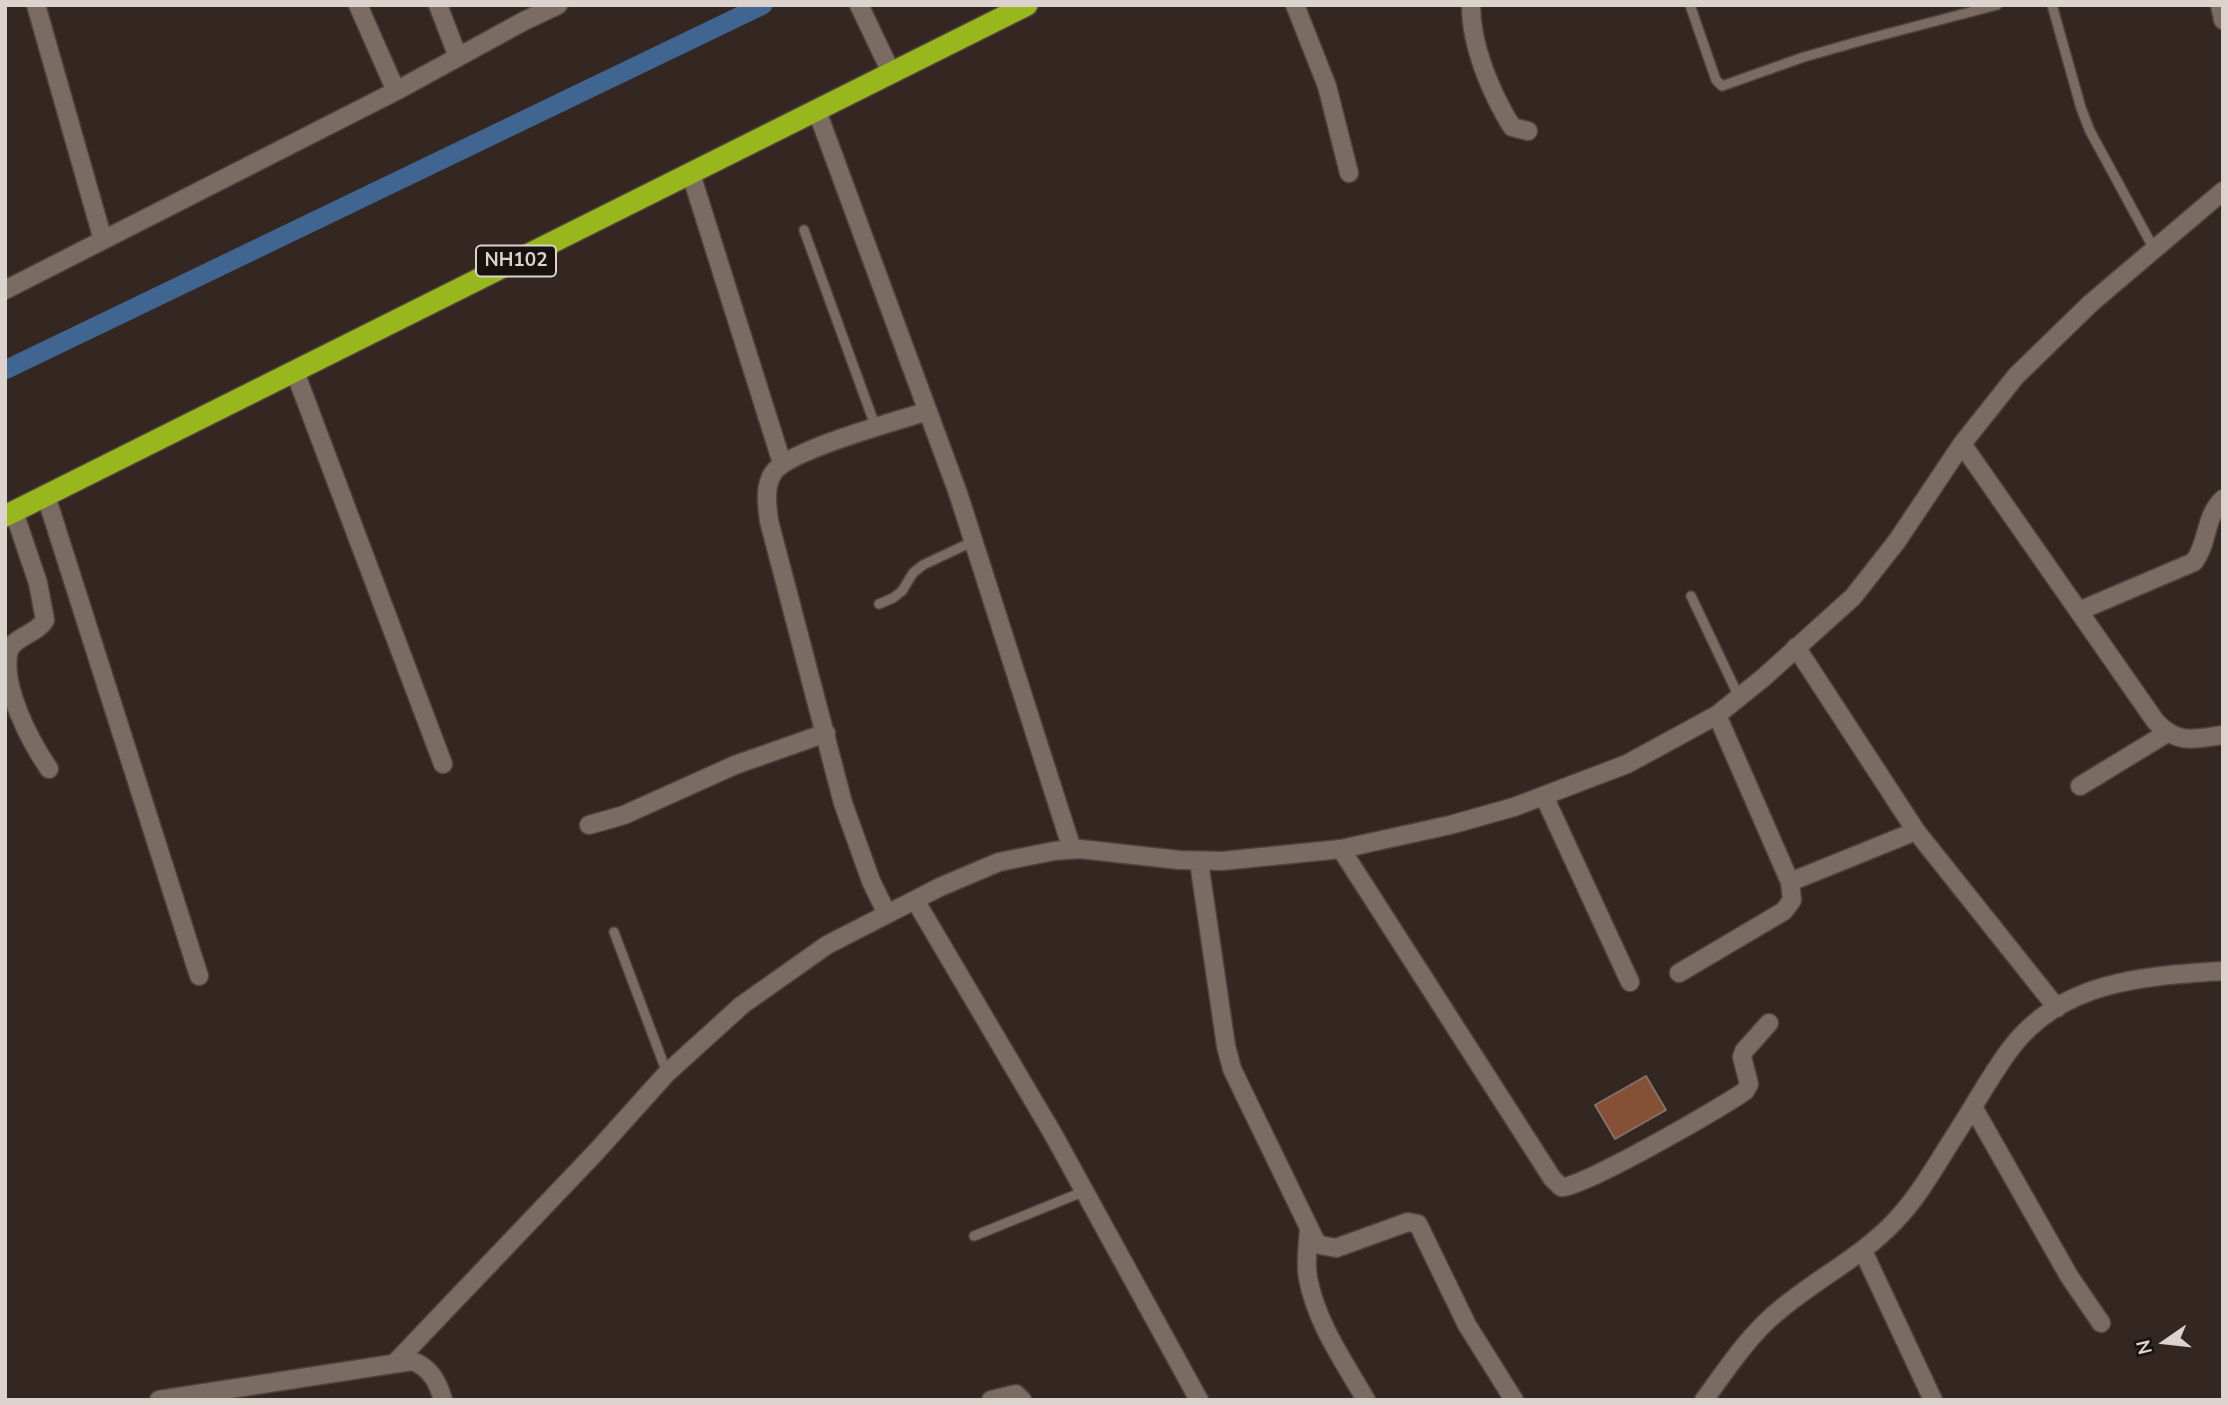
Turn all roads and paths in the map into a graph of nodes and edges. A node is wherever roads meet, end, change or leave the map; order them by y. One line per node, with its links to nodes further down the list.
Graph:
1 (36, 5): 23 (street)
2 (358, 5): 16 (street)
3 (438, 5): 14 (street)
4 (558, 5): 14 (street)
5 (859, 5): 15 (street)
6 (1027, 5): 15 (highway, NH102)
7 (1295, 5): 19 (street)
8 (1471, 5): 18 (street)
9 (1690, 5): 10 (lane)
10 (1997, 5)
11 (2052, 5): 24 (lane)
12 (2220, 5): 13 (street)
13 (2223, 20)
14 (458, 57): 16 (street)
15 (891, 72): 17 (highway, NH102)
16 (396, 91): 23 (street)
17 (817, 111): 20 (highway, NH102); 27 (street)
18 (1528, 131)
19 (1349, 173)
20 (691, 174): 26 (highway, NH102); 30 (street)
21 (2223, 191): 24 (street)
22 (804, 230): 28 (lane)
23 (103, 240): 25 (street)
24 (2154, 249): 29 (street)
25 (5, 290)
26 (295, 372): 31 (highway, NH102); 44 (street)
27 (928, 411): 28 (street); 34 (street)
28 (876, 428): 30 (street)
29 (1962, 444): 37 (street); 38 (street)
30 (782, 463): 41 (street)
31 (46, 496): 33 (highway, NH102); 59 (street)
32 (2223, 499): 37 (street)
33 (10, 514): 45 (street)
34 (974, 541): 36 (lane); 50 (street)
35 (1690, 596): 39 (lane)
36 (879, 604)
37 (2078, 611): 42 (street)
38 (1796, 647): 39 (street); 49 (street)
39 (1739, 697): 40 (street)
40 (1717, 715): 47 (street); 53 (street)
41 (826, 733): 48 (street); 55 (street)
42 (2167, 733): 43 (street); 46 (street)
43 (2223, 735)
44 (443, 764)
45 (49, 768)
46 (2080, 786)
47 (1544, 796): 51 (street); 60 (street)
48 (589, 825)
49 (1916, 831): 53 (street); 61 (street)
50 (1072, 849): 52 (street); 54 (street)
51 (1341, 849): 52 (street); 62 (street)
52 (1199, 862): 66 (street)
53 (1790, 882): 58 (street)
54 (915, 900): 55 (street); 65 (street)
55 (887, 914): 63 (street)
56 (614, 932): 63 (lane)
57 (2223, 971): 61 (street)
58 (1679, 973)
59 (199, 976)
60 (1630, 982)
61 (2057, 1008): 64 (street)
62 (1769, 1023)
63 (667, 1073): 70 (street)
64 (1973, 1107): 68 (street); 69 (street)
65 (1084, 1191): 67 (lane); 76 (street)
66 (1309, 1229): 77 (street); 78 (street)
67 (974, 1236)
68 (1863, 1251): 71 (street); 79 (street)
69 (2101, 1323)
70 (394, 1364): 72 (street); 73 (street)
71 (1707, 1398)
72 (159, 1400)
73 (443, 1400)
74 (991, 1400): 75 (street)
75 (1022, 1400)
76 (1199, 1400)
77 (1366, 1400)
78 (1514, 1400)
79 (1933, 1400)

